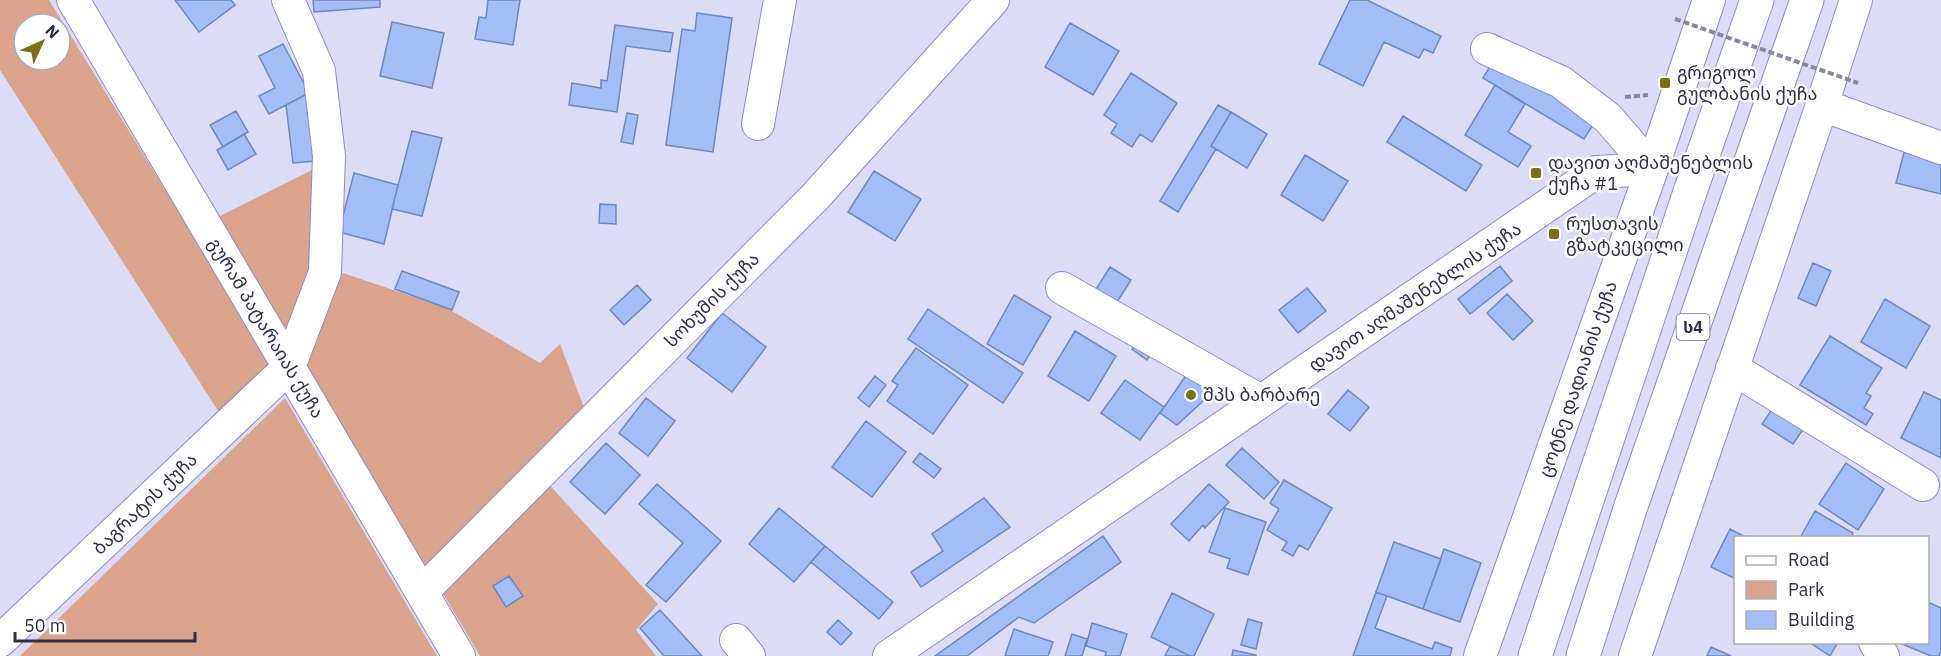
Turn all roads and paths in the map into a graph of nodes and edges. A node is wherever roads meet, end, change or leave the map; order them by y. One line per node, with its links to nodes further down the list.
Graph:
1 (73, 0): 17 (street, გურამ პატარაიას ქუჩა)
2 (288, 0): 17 (street)
3 (780, 0): 13 (street)
4 (993, 0): 21 (street, სოხუმის ქუჩა)
5 (1709, 0): 15 (street, ცოტნე დადიანის ქუჩა)
6 (1756, 0): 26 (highway, ს4)
7 (1807, 0): 27 (highway, ს4)
8 (1856, 0): 12 (street)
9 (1675, 19): 11 (path, bridge)
10 (1487, 49): 15 (street)
11 (1858, 83)
12 (1822, 105): 14 (street); 18 (street)
13 (758, 124)
14 (1941, 148)
15 (1652, 169): 19 (street, დავით აღმაშენებლის ქუჩა); 25 (street, ცოტნე დადიანის ქუჩა)
16 (1062, 288): 19 (street)
17 (289, 367): 21 (street, გურამ პატარაიას ქუჩა); 22 (street, ბაგრატის ქუჩა)
18 (1732, 368): 20 (street); 28 (street)
19 (1261, 401): 24 (street, დავით აღმაშენებლის ქუჩა)
20 (1923, 485)
21 (422, 592): 23 (street, გურამ პატარაიას ქუჩა)
22 (0, 641)
23 (459, 656)
24 (889, 656)
25 (1480, 656)
26 (1534, 656)
27 (1583, 656)
28 (1635, 656)

